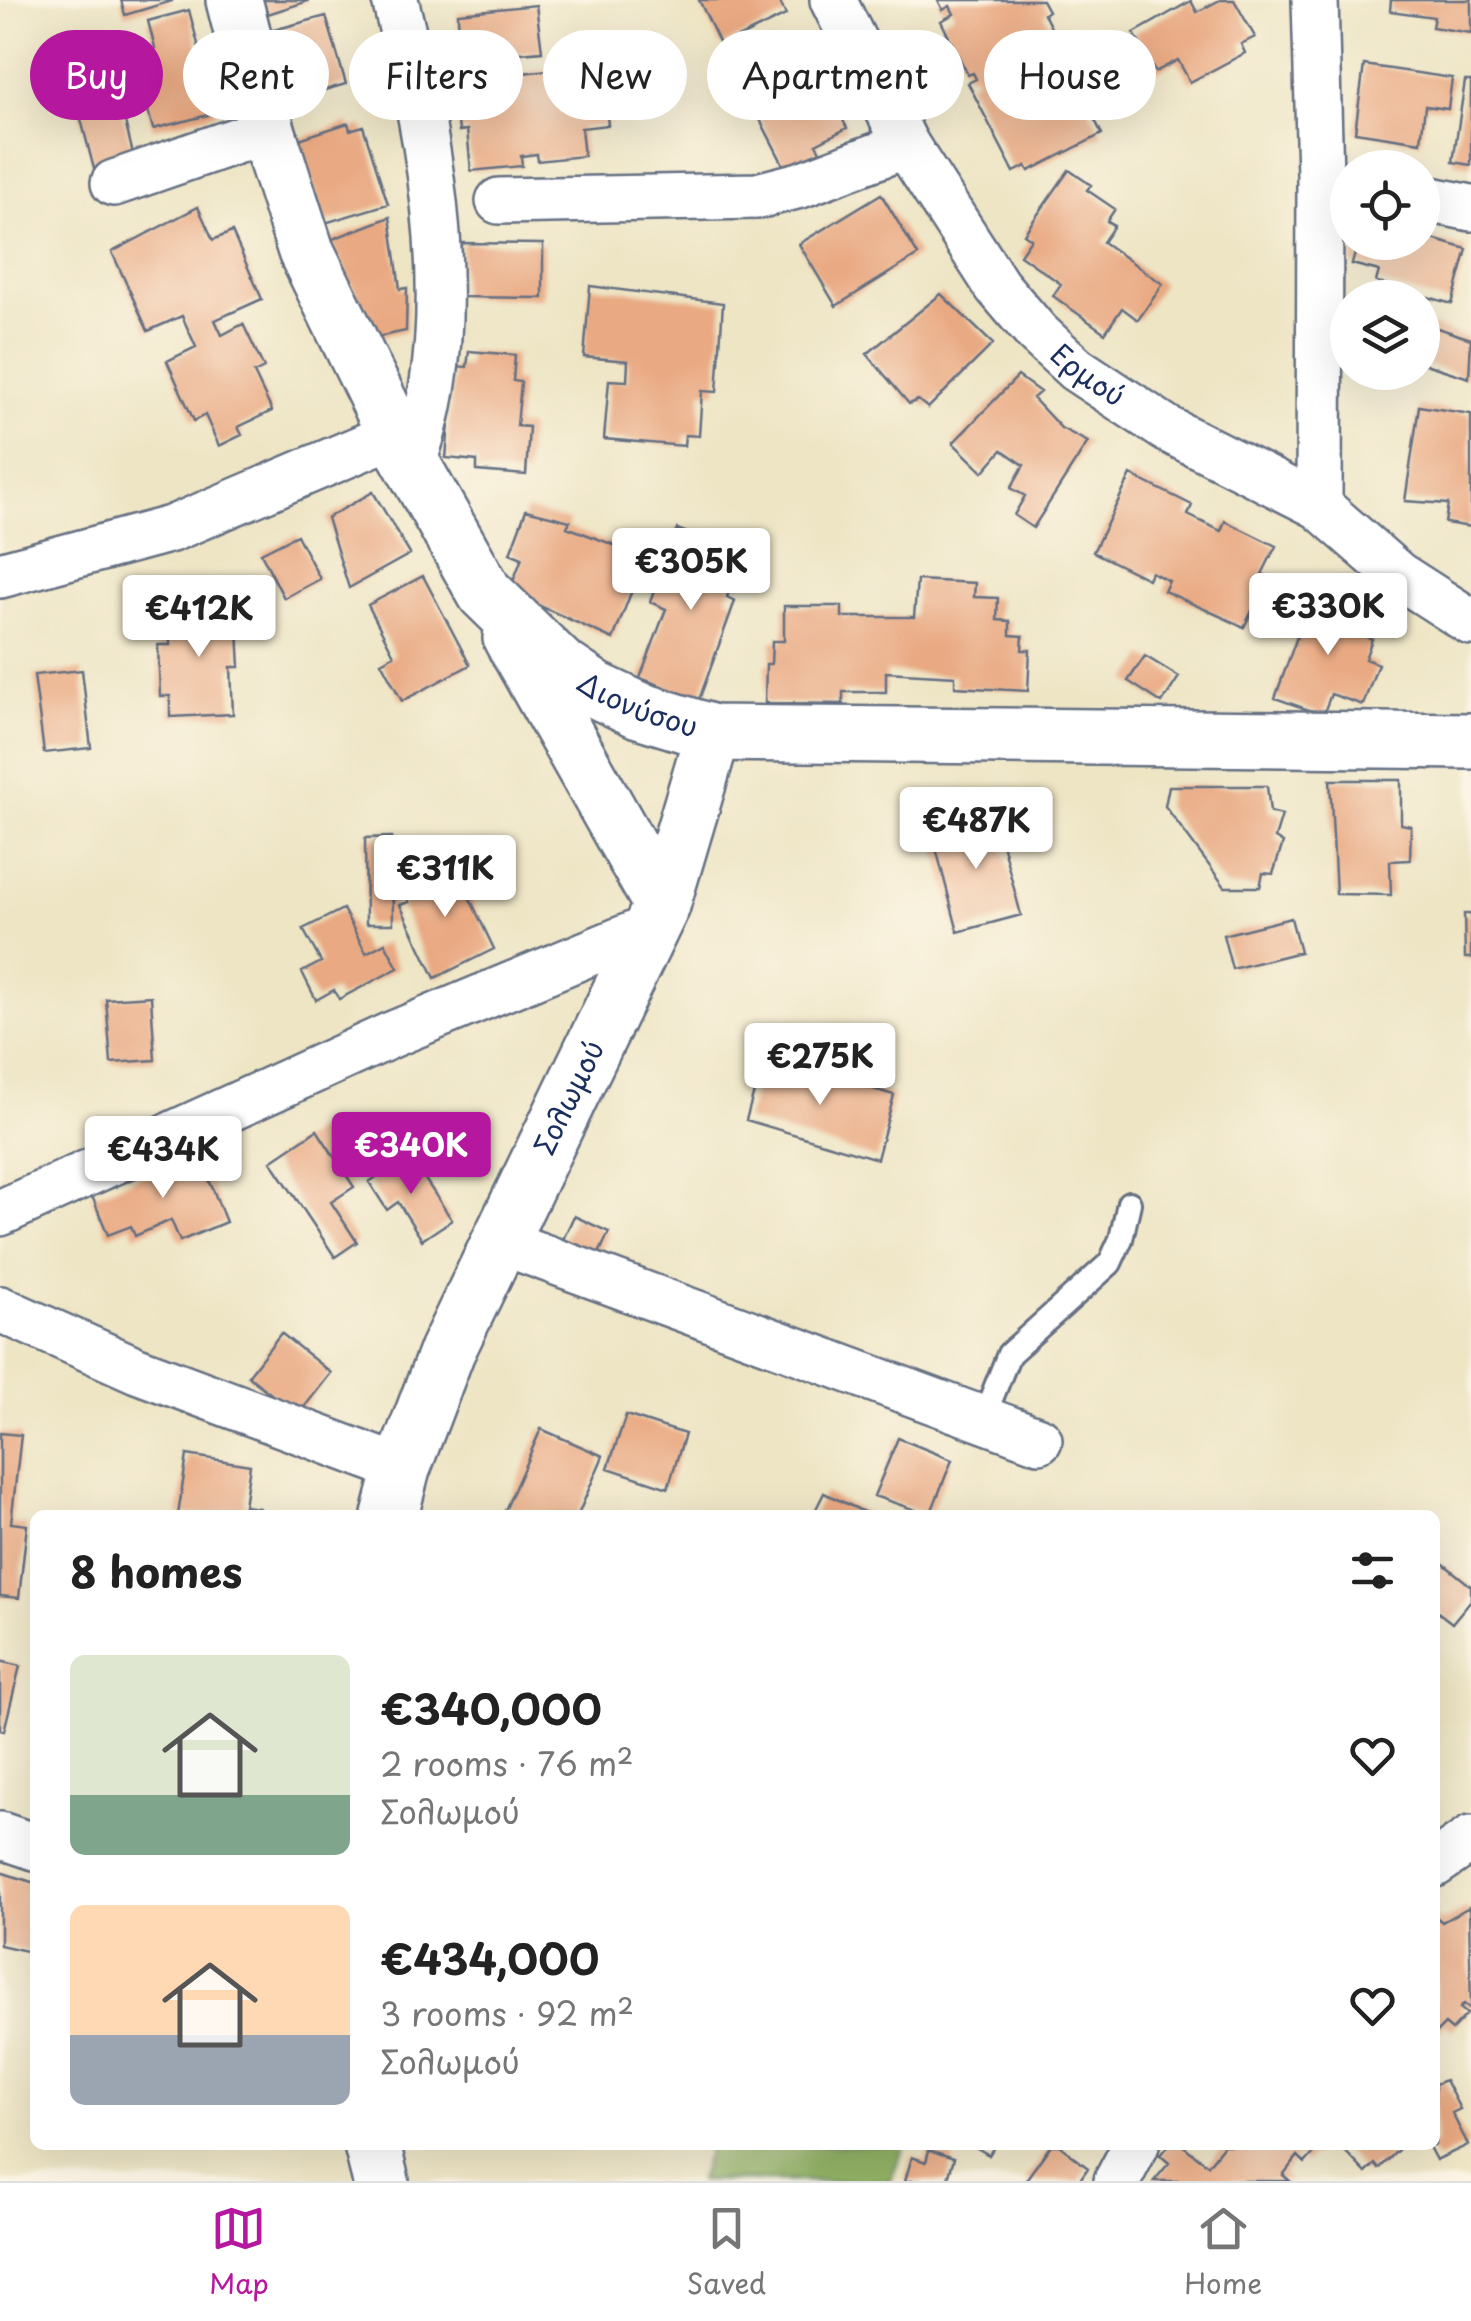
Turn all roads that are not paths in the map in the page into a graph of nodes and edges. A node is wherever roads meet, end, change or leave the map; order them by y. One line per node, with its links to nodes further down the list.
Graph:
1 (234, 0): 5 (street, Διονύσου)
2 (395, 0): 13 (street)
3 (833, 0): 6 (street, Ερμού)
4 (1314, 0): 7 (street)
5 (266, 130): 8 (street); 13 (street, Διονύσου)
6 (906, 145): 9 (street); 14 (street, Ερμού)
7 (1331, 150)
8 (114, 183)
9 (499, 200)
10 (1440, 202): 11 (street)
11 (1471, 208)
12 (1330, 260): 14 (street)
13 (403, 449): 15 (street); 16 (street, Διονύσου)
14 (1319, 506): 17 (street, Ερμού)
15 (0, 575)
16 (485, 593): 18 (street, Διονύσου); 20 (street)
17 (1471, 622)
18 (713, 733): 19 (street, Διονύσου); 20 (street, Σολωμού)
19 (1471, 740)
20 (655, 917): 22 (street); 23 (street, Σολωμού)
21 (1129, 1203): 25 (lane)
22 (0, 1212)
23 (497, 1240): 25 (street); 27 (street, Σολωμού)
24 (0, 1309): 27 (street)
25 (983, 1419): 26 (street)
26 (1039, 1440)
27 (396, 1492)
28 (0, 1835): 30 (street)
29 (1471, 1840): 31 (street)
30 (30, 1845)
31 (1440, 1861)
32 (373, 2150): 34 (street)
33 (1133, 2150): 35 (street)
34 (381, 2181)
35 (1117, 2181)

